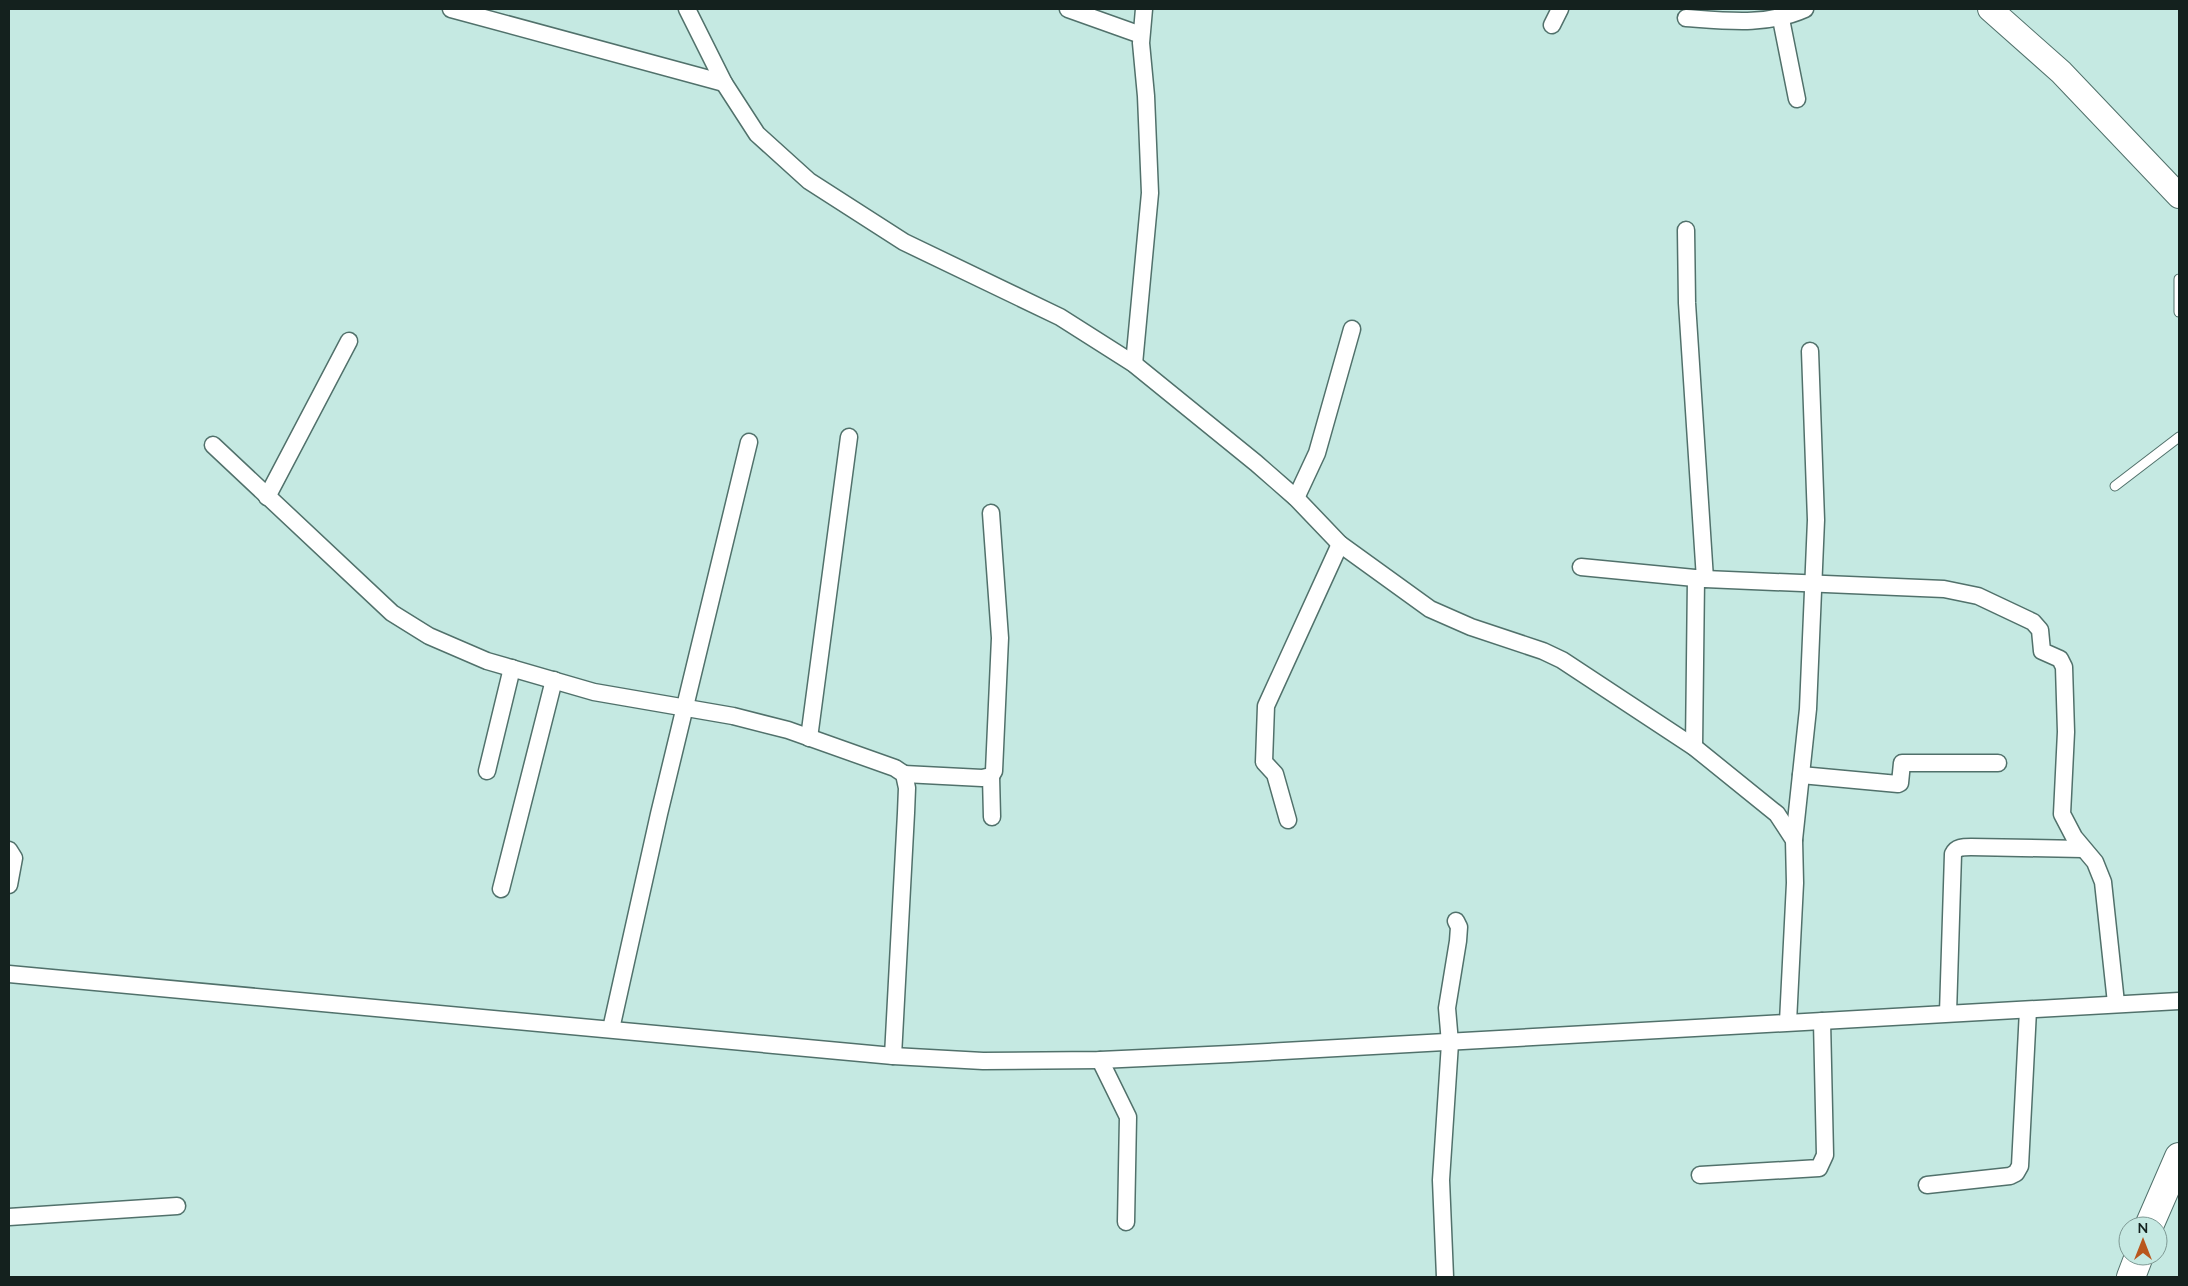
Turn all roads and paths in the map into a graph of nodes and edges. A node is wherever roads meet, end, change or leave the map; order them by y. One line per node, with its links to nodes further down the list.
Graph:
1 (451, 9): 12 (street)
2 (687, 9): 12 (street)
3 (1068, 9): 11 (street)
4 (1144, 9): 11 (street)
5 (1560, 9): 10 (street)
6 (1805, 9): 9 (street)
7 (1990, 9): 14 (main road)
8 (1686, 18): 9 (street)
9 (1781, 19): 13 (street)
10 (1552, 25)
11 (1141, 35): 21 (street)
12 (724, 83): 21 (street)
13 (1797, 99)
14 (2179, 196)
15 (1686, 230): 32 (street)
16 (2179, 279): 17 (lane)
17 (2179, 312)
18 (1352, 329): 28 (street)
19 (349, 341): 27 (street)
20 (1810, 351): 33 (street)
21 (1134, 364): 28 (street)
22 (2179, 437): 26 (lane)
23 (849, 438): 37 (street)
24 (749, 442): 36 (street)
25 (213, 445): 27 (street)
26 (2115, 486)
27 (267, 497): 34 (street)
28 (1296, 498): 30 (street)
29 (991, 513): 43 (street)
30 (1340, 544): 38 (street); 45 (street)
31 (1580, 567): 32 (street)
32 (1701, 578): 33 (street); 38 (street)
33 (1813, 585): 42 (street); 47 (street)
34 (512, 668): 35 (street); 40 (street)
35 (554, 680): 36 (street); 50 (street)
36 (685, 708): 37 (street); 59 (street)
37 (809, 738): 41 (street)
38 (1694, 747): 46 (street)
39 (1998, 763): 42 (street)
40 (487, 771)
41 (904, 774): 43 (street); 61 (street)
42 (1800, 775): 46 (street)
43 (991, 776): 44 (street)
44 (992, 817)
45 (1288, 820)
46 (1794, 840): 58 (street)
47 (2083, 849): 54 (street); 56 (street)
48 (9, 850): 49 (street)
49 (9, 885)
50 (501, 889)
51 (1456, 921): 60 (street)
52 (9, 974): 59 (street)
53 (2179, 1001): 54 (street)
54 (2116, 1003): 55 (street)
55 (2028, 1010): 56 (street); 65 (street)
56 (1948, 1013): 57 (street)
57 (1822, 1021): 58 (street); 64 (street)
58 (1788, 1022): 60 (street)
59 (611, 1029): 61 (street)
60 (1450, 1043): 62 (street); 70 (street)
61 (893, 1056): 62 (street)
62 (1100, 1060): 69 (street)
63 (2179, 1157): 67 (highway)
64 (1700, 1175)
65 (1927, 1185)
66 (177, 1206): 68 (street)
67 (2153, 1216)
68 (9, 1217)
69 (1126, 1222)
70 (1445, 1277)

